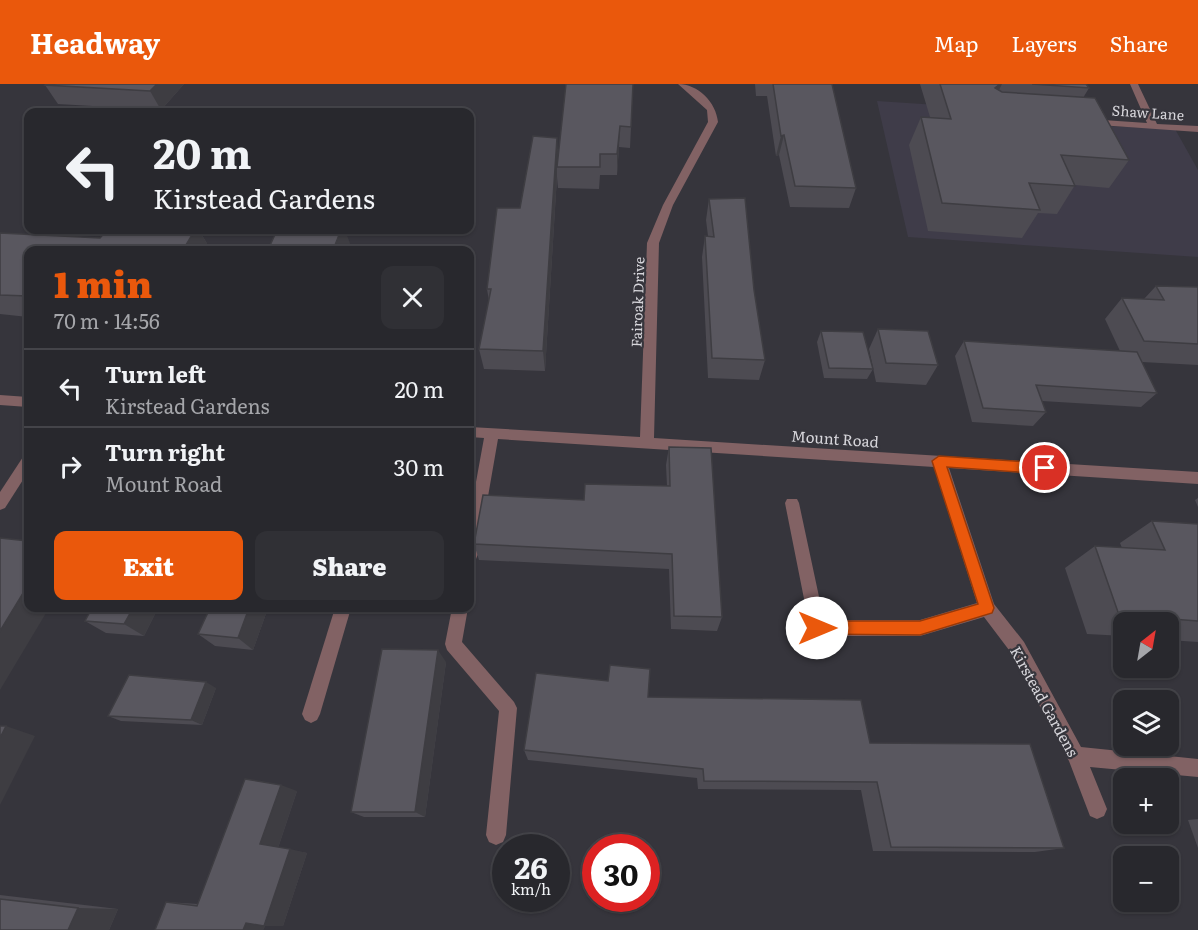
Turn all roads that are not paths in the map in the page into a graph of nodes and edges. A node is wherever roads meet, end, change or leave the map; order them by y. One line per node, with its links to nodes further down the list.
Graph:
1 (682, 84): 10 (street, Fairoak Drive)
2 (1134, 84): 4 (street)
3 (1083, 121): 4 (street, Shaw Lane)
4 (1153, 126): 5 (street, Shaw Lane)
5 (1198, 129)
6 (0, 400): 7 (street)
7 (24, 402)
8 (474, 432): 9 (street, Mount Road)
9 (492, 434): 10 (street, Mount Road); 16 (street)
10 (647, 442): 11 (street, Mount Road)
11 (939, 461): 13 (street, Mount Road); 17 (street, Kirstead Gardens)
12 (24, 467): 15 (street)
13 (1198, 478)
14 (792, 503): 17 (street)
15 (0, 504)
16 (474, 532)
17 (987, 608): 21 (street, Kirstead Gardens)
18 (342, 612): 20 (street)
19 (459, 612): 24 (street)
20 (311, 714)
21 (1076, 756): 22 (street); 23 (street, Kirstead Gardens)
22 (1198, 768)
23 (1097, 809)
24 (496, 834)

